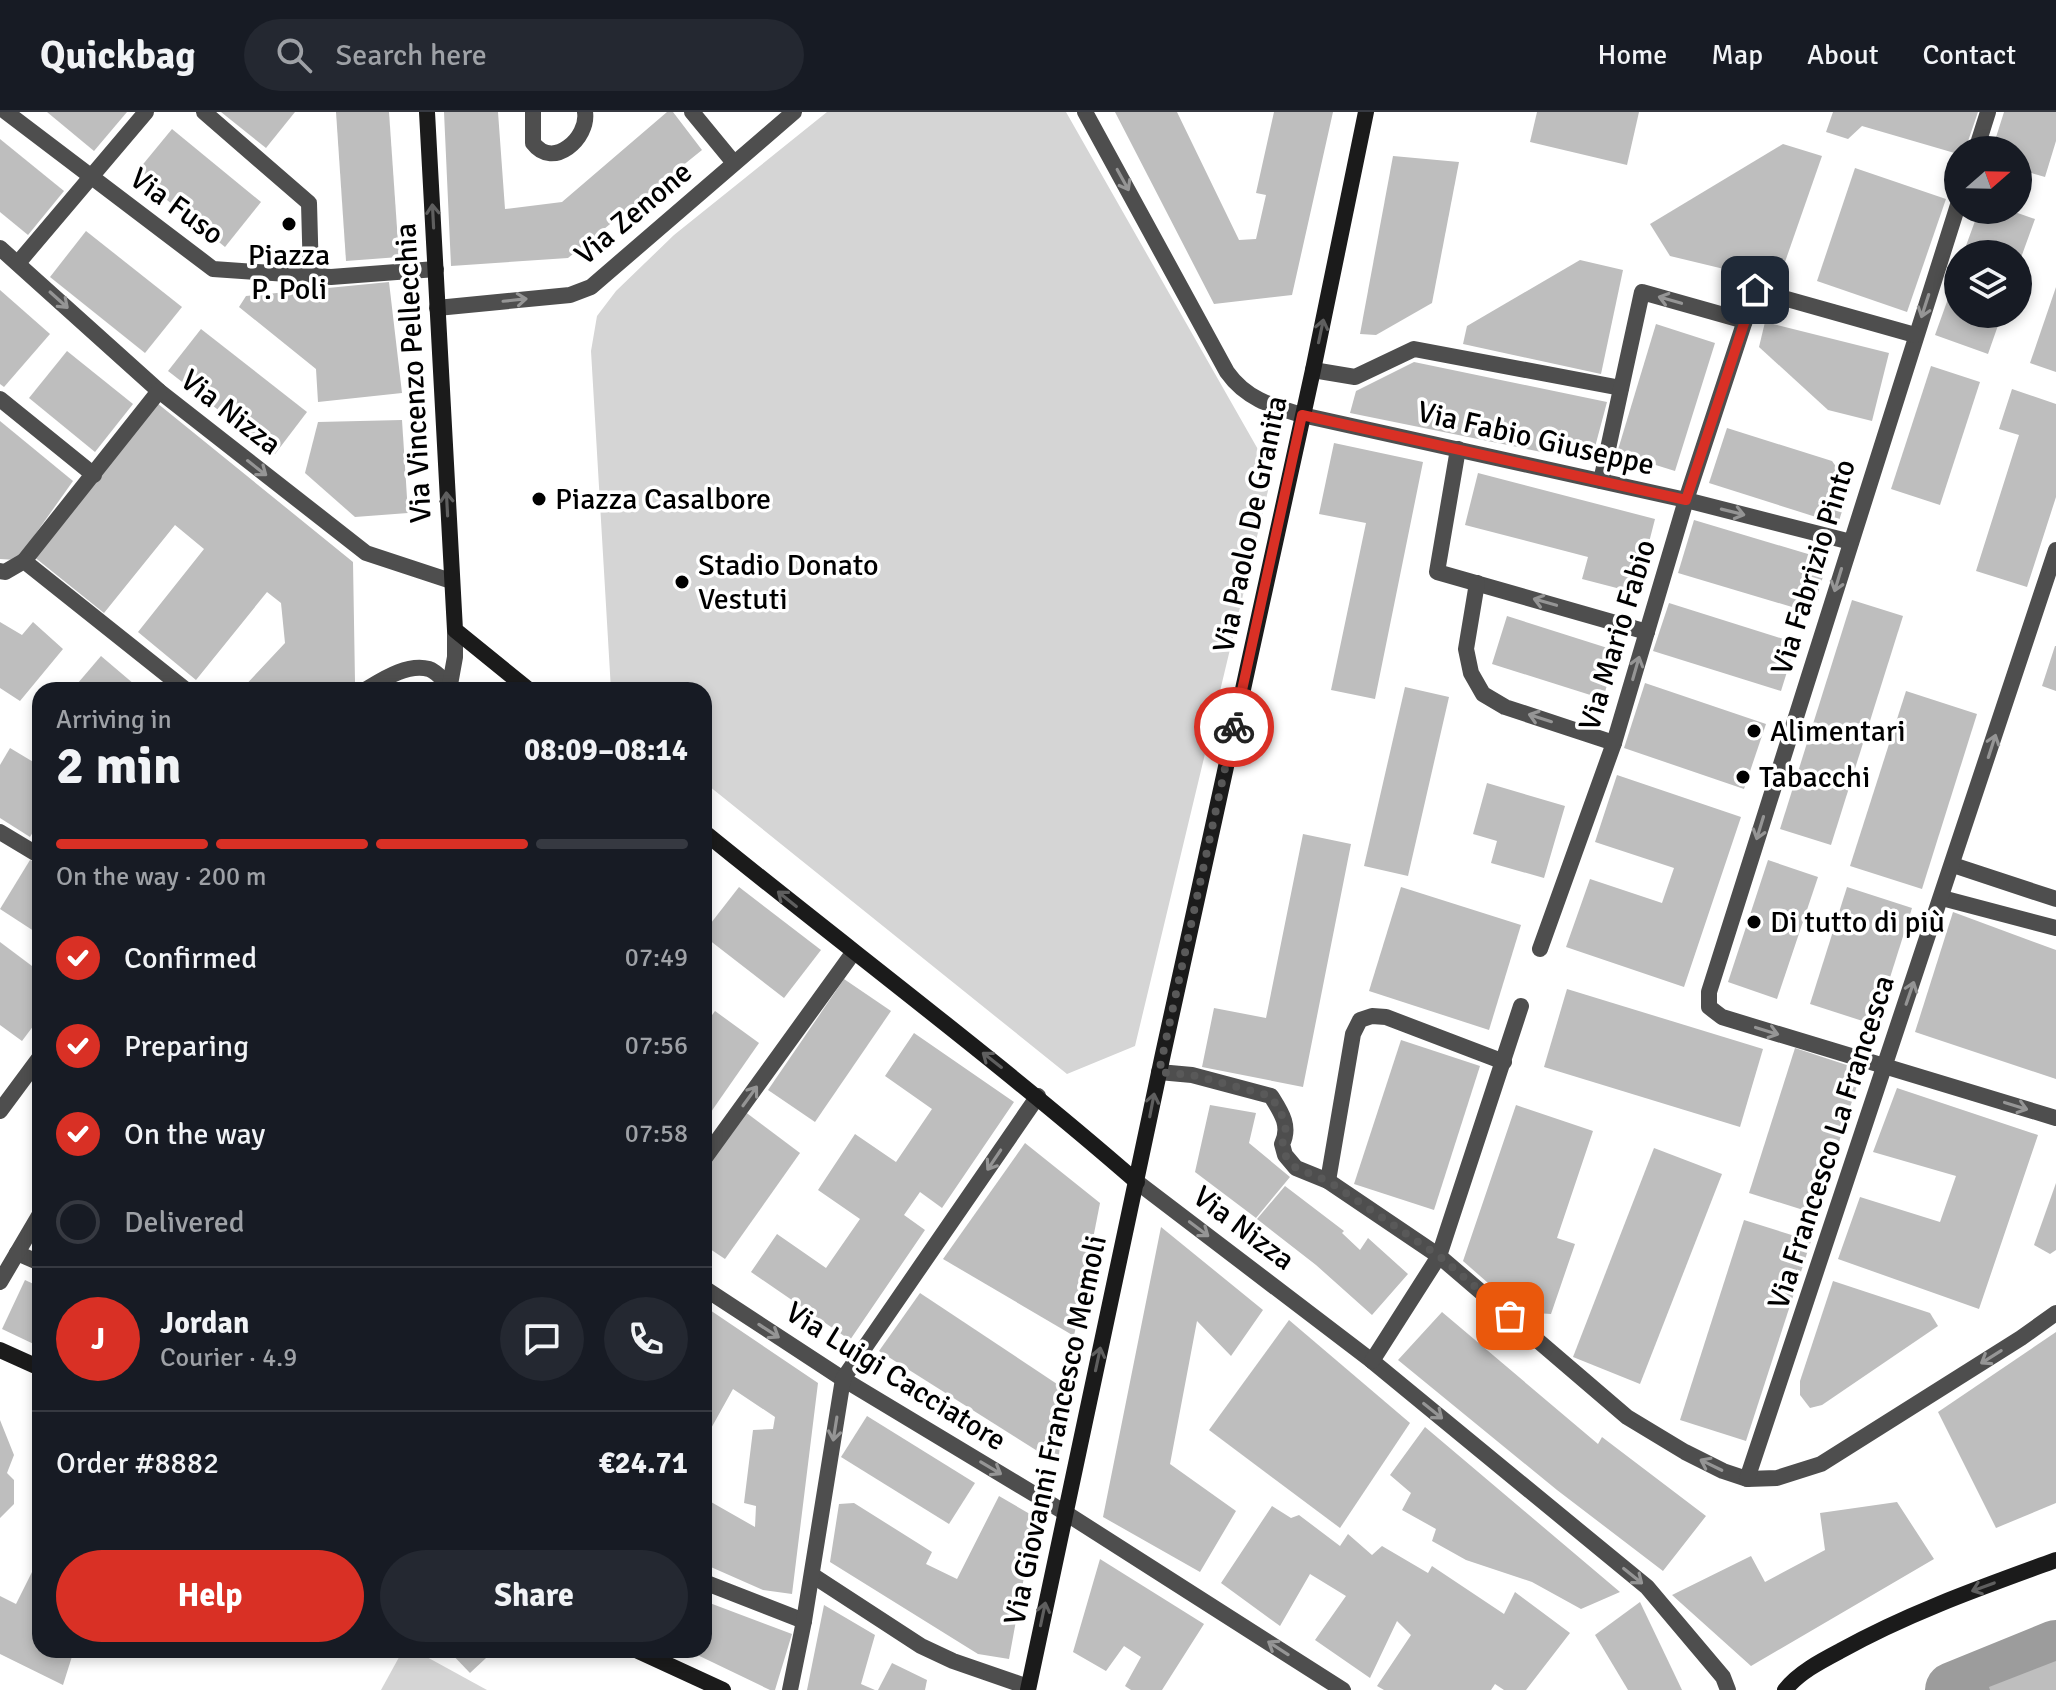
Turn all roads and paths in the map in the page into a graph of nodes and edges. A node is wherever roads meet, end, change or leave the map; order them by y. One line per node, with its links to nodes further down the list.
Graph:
1 (6, 112): 14 (street, Via Fuso)
2 (146, 112): 14 (street)
3 (204, 112): 19 (street)
4 (427, 112): 18 (main road, Via Vincenzo Pellecchia, one-way to 4)
5 (533, 112): 6 (street)
6 (585, 112)
7 (692, 112): 13 (street)
8 (794, 112): 13 (street, Via Zenone)
9 (1085, 112): 27 (street, Via Fabio Giuseppe, one-way to 27)
10 (1366, 112): 23 (main road, Via Paolo De Granita, one-way to 10)
11 (1988, 112): 12 (street)
12 (1980, 136)
13 (734, 163): 20 (street, Via Zenone, one-way to 13)
14 (92, 177): 17 (street); 19 (street, Via Fuso)
15 (1952, 224): 22 (street, Via Fabrizio Pinto, one-way to 22)
16 (0, 248): 17 (street, Via Nizza)
17 (18, 263): 25 (street, Via Nizza, one-way to 25)
18 (436, 269): 19 (street, Via Fuso); 20 (main road, Via Vincenzo Pellecchia)
19 (311, 276)
20 (437, 308): 36 (main road, Via Vincenzo Pellecchia, one-way to 20)
21 (1745, 321): 22 (street, Via Mario Fabio); 24 (street, one-way to 24); 31 (street, Via Mario Fabio)
22 (1915, 335): 32 (street, Via Fabrizio Pinto)
23 (1313, 370): 24 (street); 27 (main road, Via Paolo De Granita)
24 (1621, 388): 30 (street)
25 (159, 391): 29 (street); 36 (street, Via Nizza, one-way to 36)
26 (0, 399): 29 (street)
27 (1302, 415): 28 (street, Via Fabio Giuseppe); 59 (main road, Via Paolo De Granita)
28 (1458, 449): 30 (street, Via Fabio Giuseppe); 37 (street)
29 (94, 475): 34 (street)
30 (1601, 481): 31 (street, Via Fabio Giuseppe)
31 (1686, 500): 32 (street, Via Fabio Giuseppe, one-way to 32); 39 (street, Via Mario Fabio)
32 (1851, 542): 57 (street, Via Fabrizio Pinto, one-way to 57)
33 (2056, 550): 49 (street, Via Francesco La Francesca, one-way to 33)
34 (24, 561): 35 (street); 40 (street)
35 (0, 571)
36 (451, 581): 38 (main road, Via Vincenzo Pellecchia)
37 (1477, 583): 39 (street, one-way to 37); 45 (street, one-way to 37)
38 (455, 630): 43 (street); 44 (main road)
39 (1647, 632): 45 (street, Via Mario Fabio, one-way to 39)
40 (176, 682)
41 (379, 682): 42 (street)
42 (444, 682)
43 (451, 682)
44 (519, 682)
45 (1614, 743): 53 (street, Via Mario Fabio)
46 (0, 832): 48 (street)
47 (712, 838): 54 (main road, Via Nizza, one-way to 47)
48 (32, 851)
49 (1953, 865): 50 (street, Via Francesco La Francesca); 51 (street)
50 (1942, 898): 52 (street); 57 (street, Via Francesco La Francesca, one-way to 50)
51 (2056, 899)
52 (2056, 928)
53 (1540, 949)
54 (853, 953): 60 (main road, Via Nizza, one-way to 54); 63 (street, one-way to 54)
55 (1521, 1006): 56 (street)
56 (1504, 1062): 64 (street); 68 (street)
57 (1885, 1067): 62 (street, one-way to 62); 77 (street, Via Francesco La Francesca)
58 (32, 1068): 61 (street)
59 (1159, 1072): 64 (street); 65 (main road, Via Paolo De Granita, one-way to 59)
60 (1038, 1096): 65 (main road, Via Nizza); 76 (street, one-way to 76)
61 (0, 1111)
62 (2056, 1118)
63 (712, 1148)
64 (1328, 1181): 68 (street)
65 (1137, 1182): 74 (street, Via Nizza, one-way to 74); 78 (main road, Via Giovanni Francesco Memoli, one-way to 65)
66 (32, 1228): 67 (street)
67 (17, 1253): 69 (street); 70 (street)
68 (1439, 1256): 74 (street); 77 (street, one-way to 68)
69 (32, 1260)
70 (0, 1282)
71 (712, 1293): 76 (street, Via Luigi Cacciatore, one-way to 76)
72 (2056, 1313): 77 (street, one-way to 77)
73 (0, 1350): 75 (main road)
74 (1372, 1361): 88 (street, Via Nizza, one-way to 88)
75 (32, 1364)
76 (843, 1379): 78 (street, Via Luigi Cacciatore, one-way to 78); 80 (street, one-way to 80)
77 (1747, 1479)
78 (1064, 1512): 84 (main road, Via Giovanni Francesco Memoli, one-way to 78); 87 (street, Via Luigi Cacciatore, one-way to 78)
79 (2056, 1560): 89 (main road, one-way to 89)
80 (812, 1575): 82 (street); 84 (street)
81 (712, 1585): 82 (street)
82 (804, 1621): 86 (street)
83 (664, 1658): 85 (main road)
84 (1028, 1688)
85 (723, 1690)
86 (790, 1690)
87 (1343, 1690)
88 (1728, 1690)
89 (1785, 1690)

